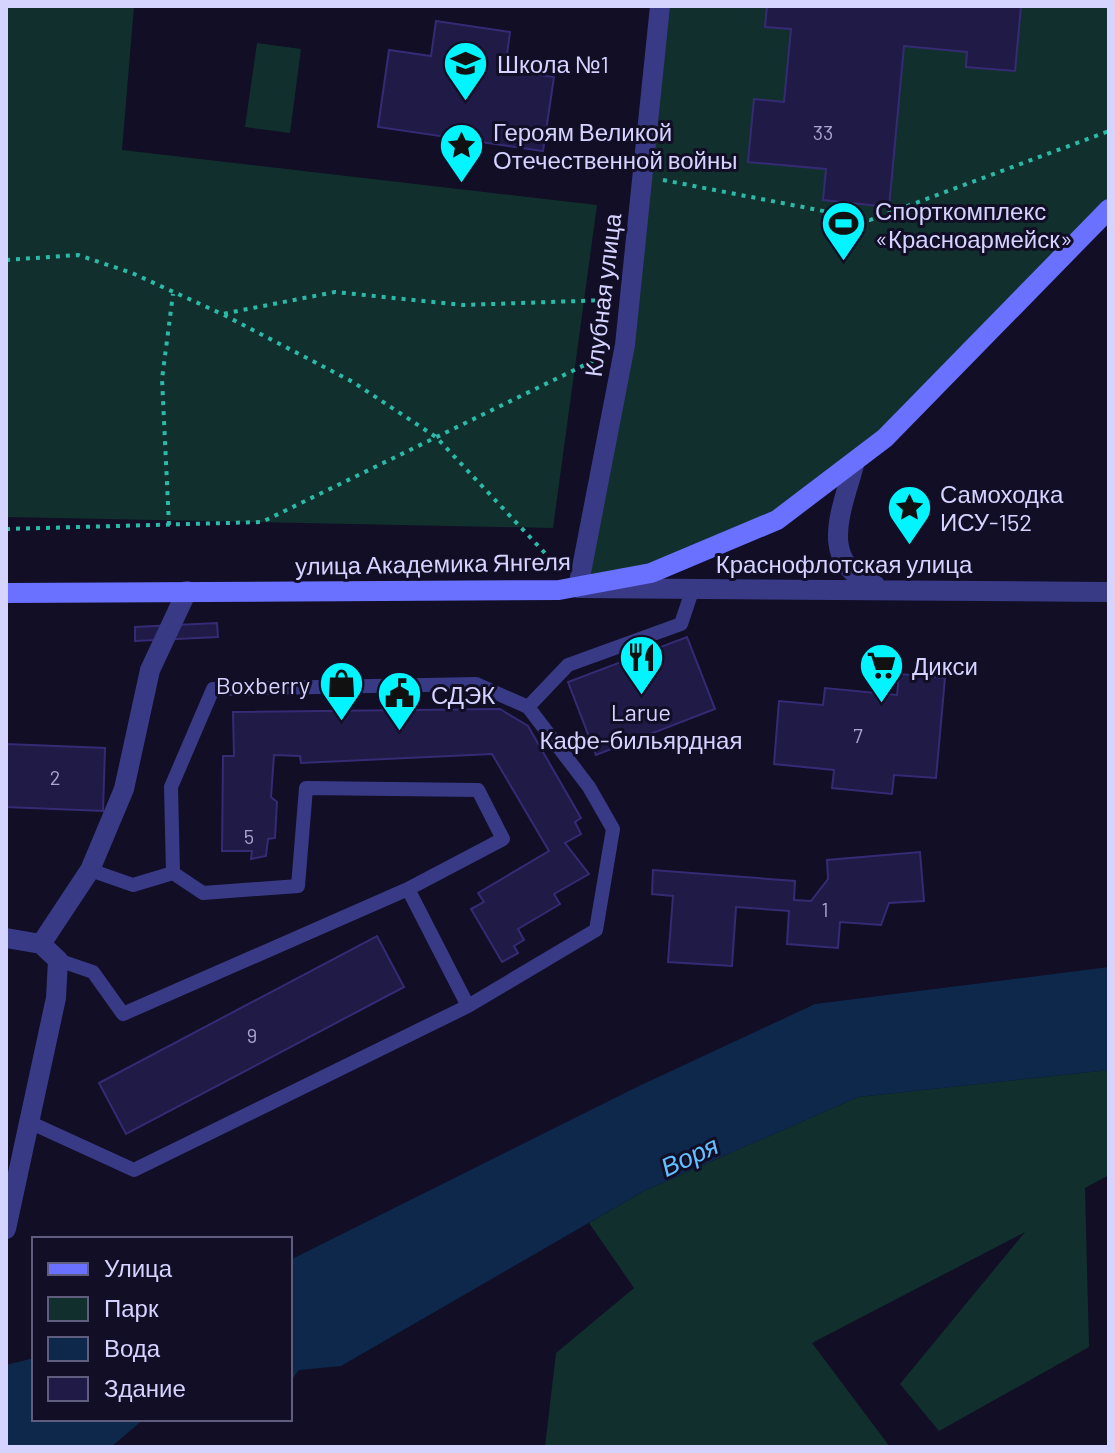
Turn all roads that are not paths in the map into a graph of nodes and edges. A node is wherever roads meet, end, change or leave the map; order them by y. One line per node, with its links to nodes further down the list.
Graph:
1 (660, 6): 4 (street, Клубная улица)
2 (1109, 209): 3 (main road, улица Академика Янгеля)
3 (855, 461): 4 (main road, улица Академика Янгеля); 6 (street)
4 (578, 588): 5 (street, Краснофлотская улица); 7 (main road, улица Академика Янгеля)
5 (693, 588): 6 (street, Краснофлотская улица); 10 (lane)
6 (883, 588): 8 (street, Краснофлотская улица)
7 (187, 591): 9 (main road, улица Академика Янгеля); 11 (street)
8 (1109, 592)
9 (6, 593)
10 (528, 707): 12 (lane); 17 (lane)
11 (90, 870): 12 (lane); 15 (street)
12 (173, 873): 13 (lane)
13 (408, 889): 16 (lane); 17 (lane)
14 (6, 938): 15 (street)
15 (41, 944): 16 (street)
16 (58, 960): 18 (street)
17 (468, 1006): 18 (lane)
18 (29, 1122): 19 (street)
19 (6, 1229)

